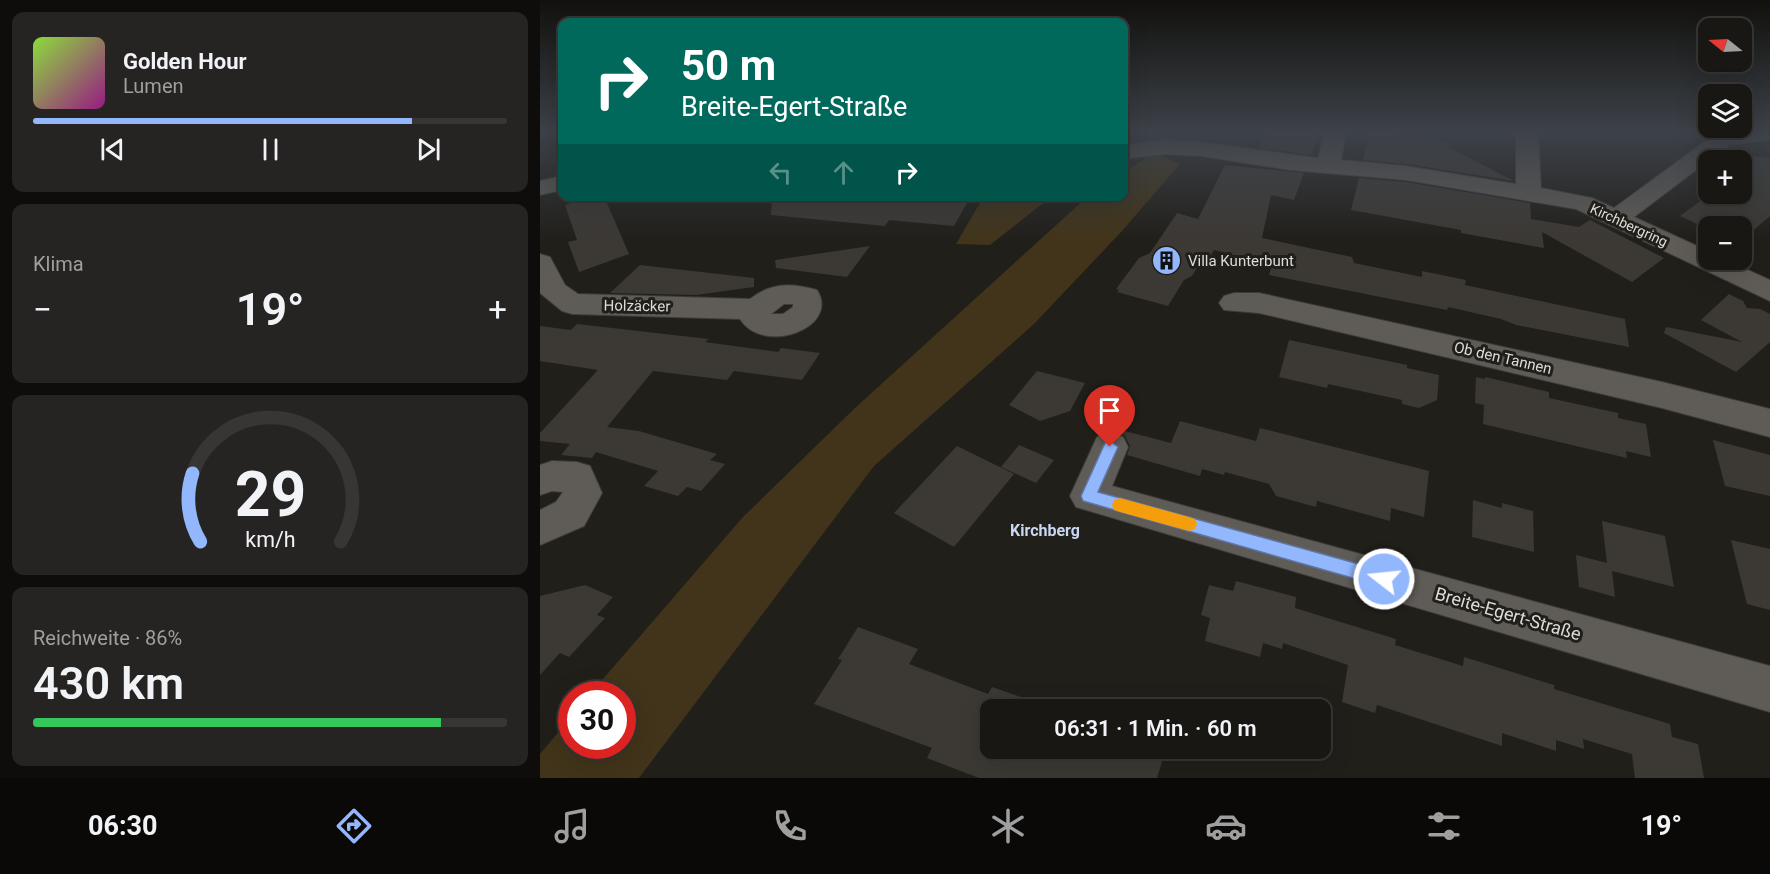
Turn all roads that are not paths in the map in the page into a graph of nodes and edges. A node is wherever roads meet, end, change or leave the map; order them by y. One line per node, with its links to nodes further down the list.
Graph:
1 (1357, 167): 6 (street, Kirchbergring)
2 (1528, 167): 6 (street)
3 (1685, 167): 7 (street)
4 (558, 184): 5 (street)
5 (540, 188)
6 (1529, 195): 7 (street, Kirchbergring)
7 (1616, 218): 9 (street, Kirchbergring)
8 (540, 263): 11 (street, Holzäcker)
9 (1770, 291)
10 (1234, 303): 12 (street, Ob den Tannen)
11 (757, 309)
12 (1770, 423)
13 (1110, 447): 16 (street, Breite-Egert-Straße)
14 (540, 480): 15 (street)
15 (540, 528)
16 (1770, 689)

